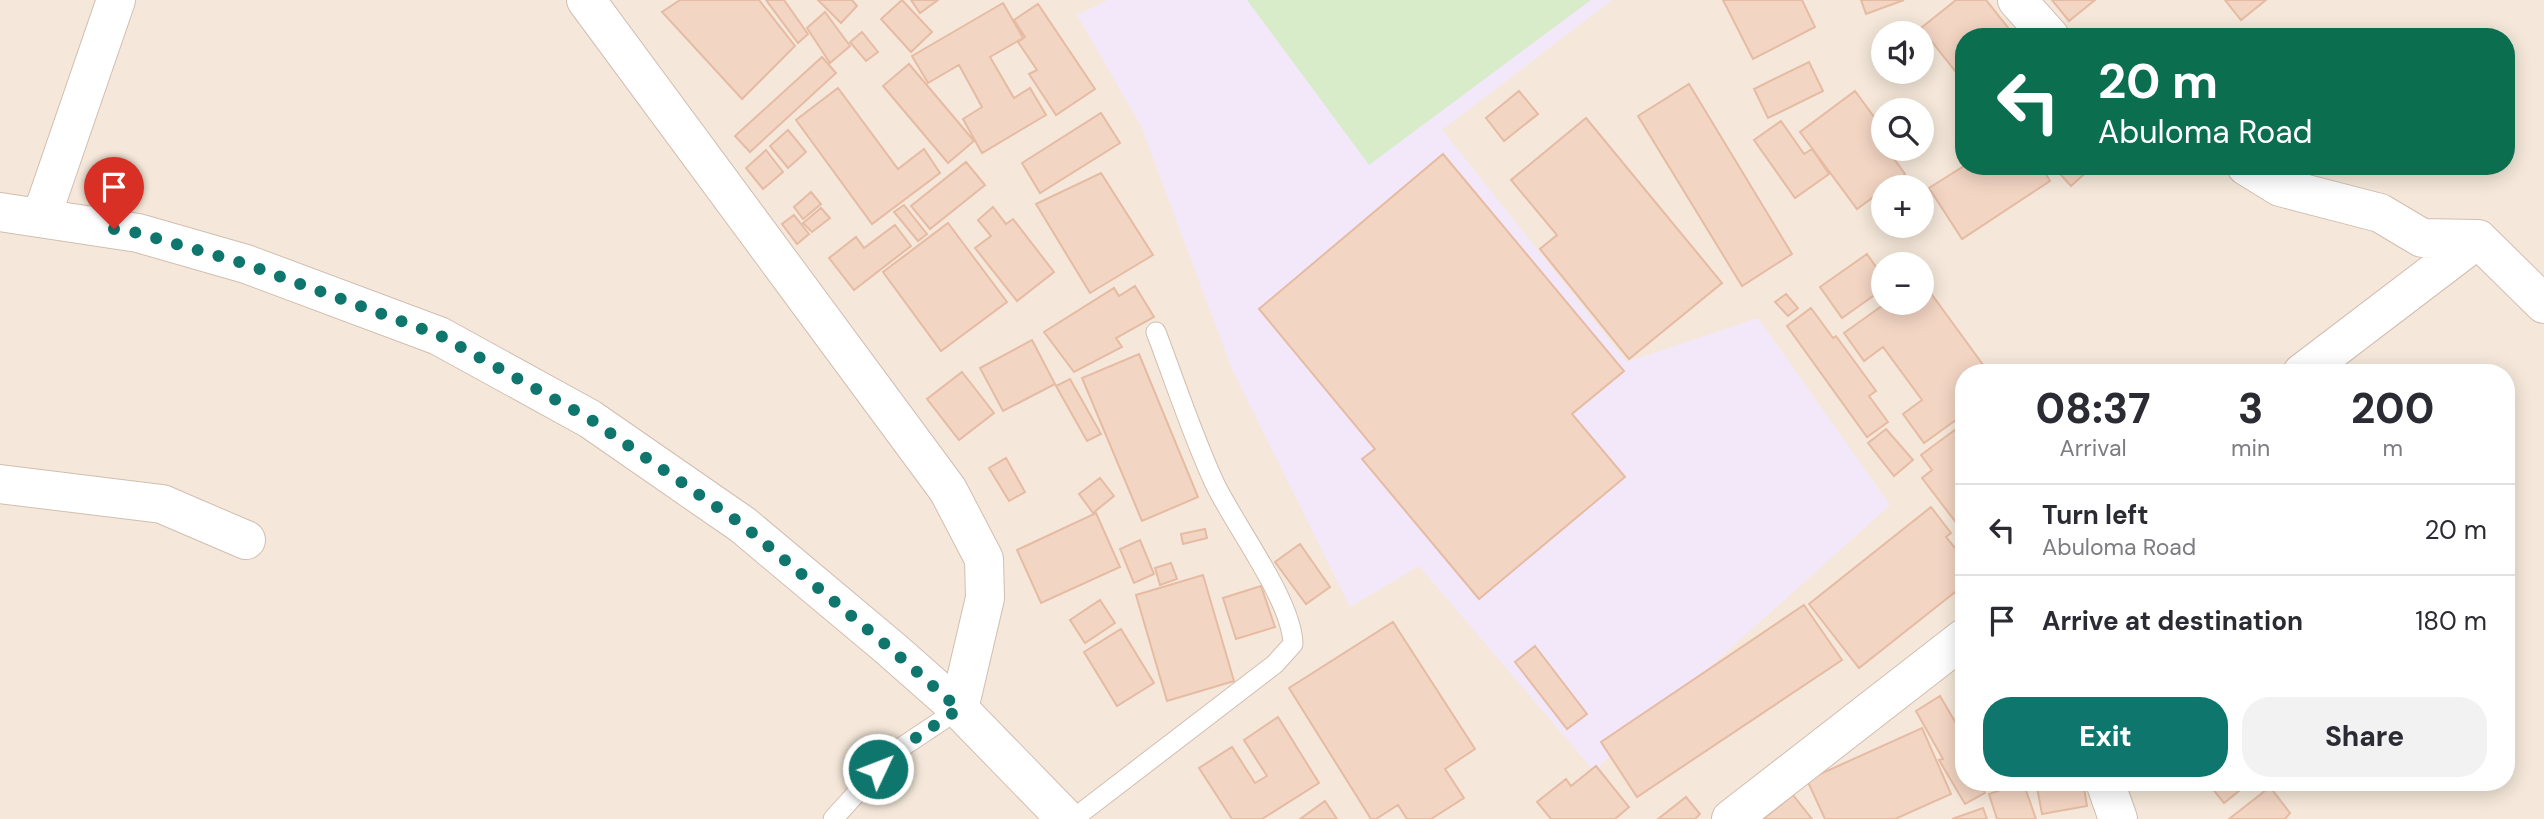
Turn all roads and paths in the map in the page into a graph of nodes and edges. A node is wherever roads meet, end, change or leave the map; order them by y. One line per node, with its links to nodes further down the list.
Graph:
1 (116, 0): 7 (street)
2 (586, 0): 15 (street)
3 (2017, 0): 4 (street)
4 (2042, 28)
5 (2261, 175): 8 (street)
6 (0, 212): 7 (street)
7 (41, 218): 15 (street)
8 (2479, 239): 9 (street); 11 (street)
9 (2544, 304)
10 (1156, 332): 19 (lane)
11 (2314, 364)
12 (0, 484): 13 (street)
13 (246, 540)
14 (1955, 645): 20 (street)
15 (959, 709): 17 (lane); 18 (street)
16 (2108, 791): 21 (street)
17 (832, 819)
18 (1066, 819)
19 (1073, 819)
20 (1731, 819)
21 (2118, 819)

